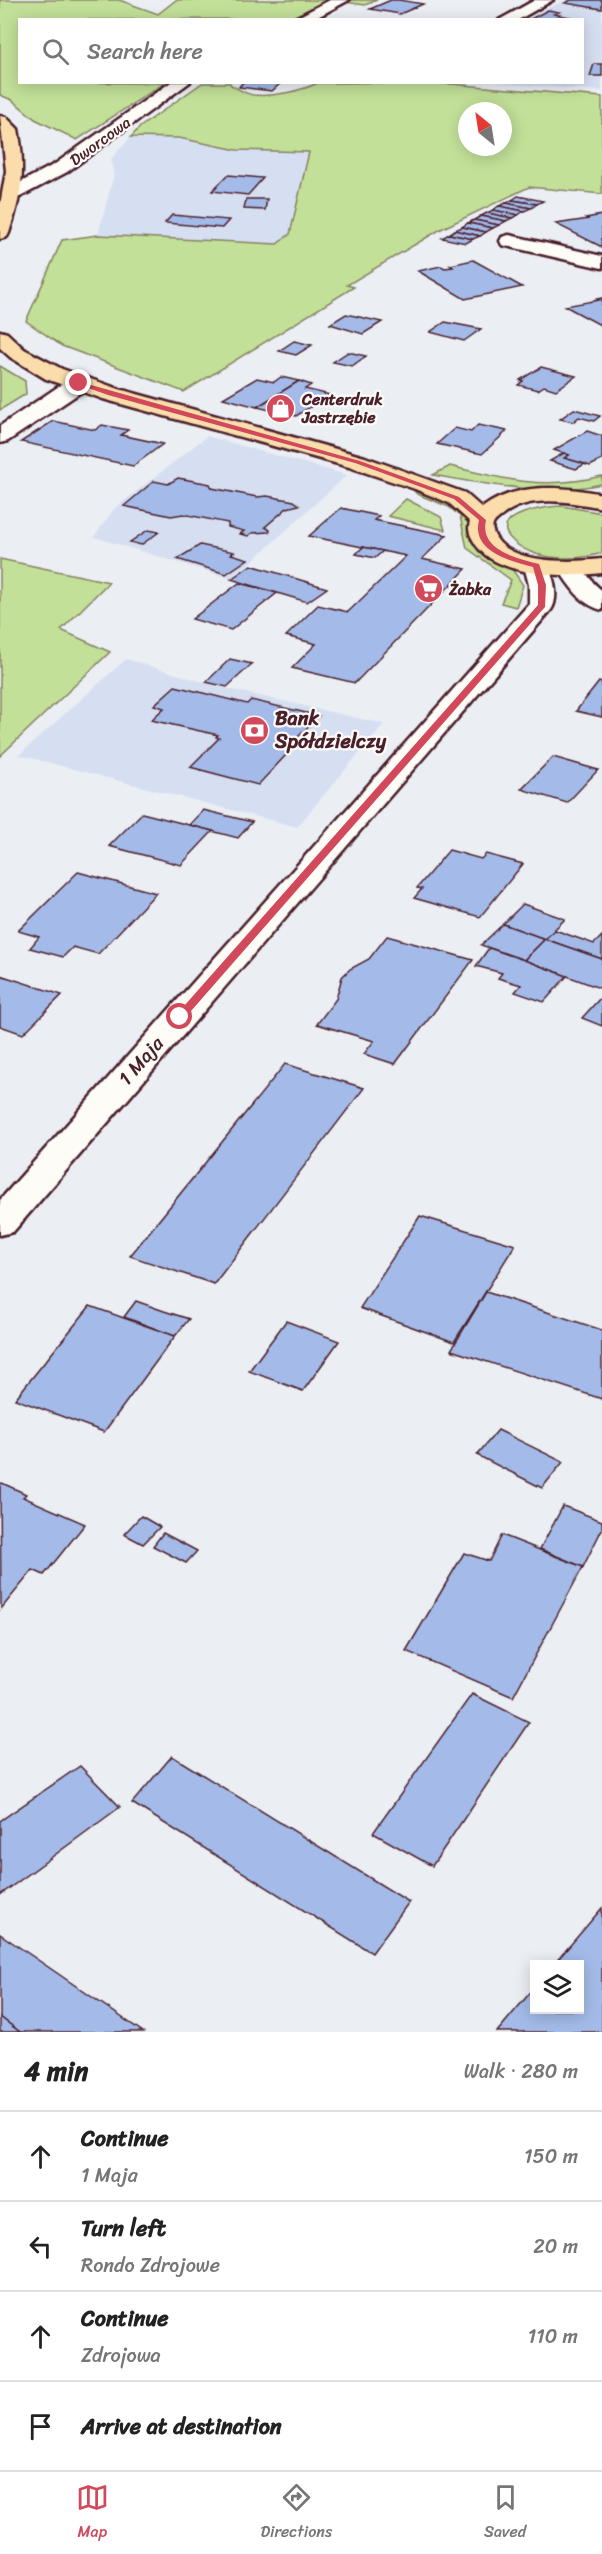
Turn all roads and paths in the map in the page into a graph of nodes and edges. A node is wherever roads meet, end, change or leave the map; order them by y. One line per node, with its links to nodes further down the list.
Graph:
1 (342, 0): 3 (street)
2 (546, 0): 4 (street)
3 (303, 18)
4 (510, 18)
5 (179, 84): 7 (street, Dworcowa)
6 (0, 121): 7 (main road)
7 (14, 193): 8 (main road)
8 (0, 233)
9 (509, 241): 10 (street)
10 (602, 262)
11 (2, 342): 12 (main road)
12 (79, 383): 13 (street); 14 (main road)
13 (0, 436)
14 (357, 462): 16 (main road); 17 (main road)
15 (597, 497): 16 (main road)
16 (522, 499): 17 (main road)
17 (482, 520): 18 (main road)
18 (536, 566): 20 (main road); 22 (street, 1 Maja)
19 (602, 566): 20 (main road)
20 (570, 569): 21 (street)
21 (602, 602)
22 (0, 1223)

